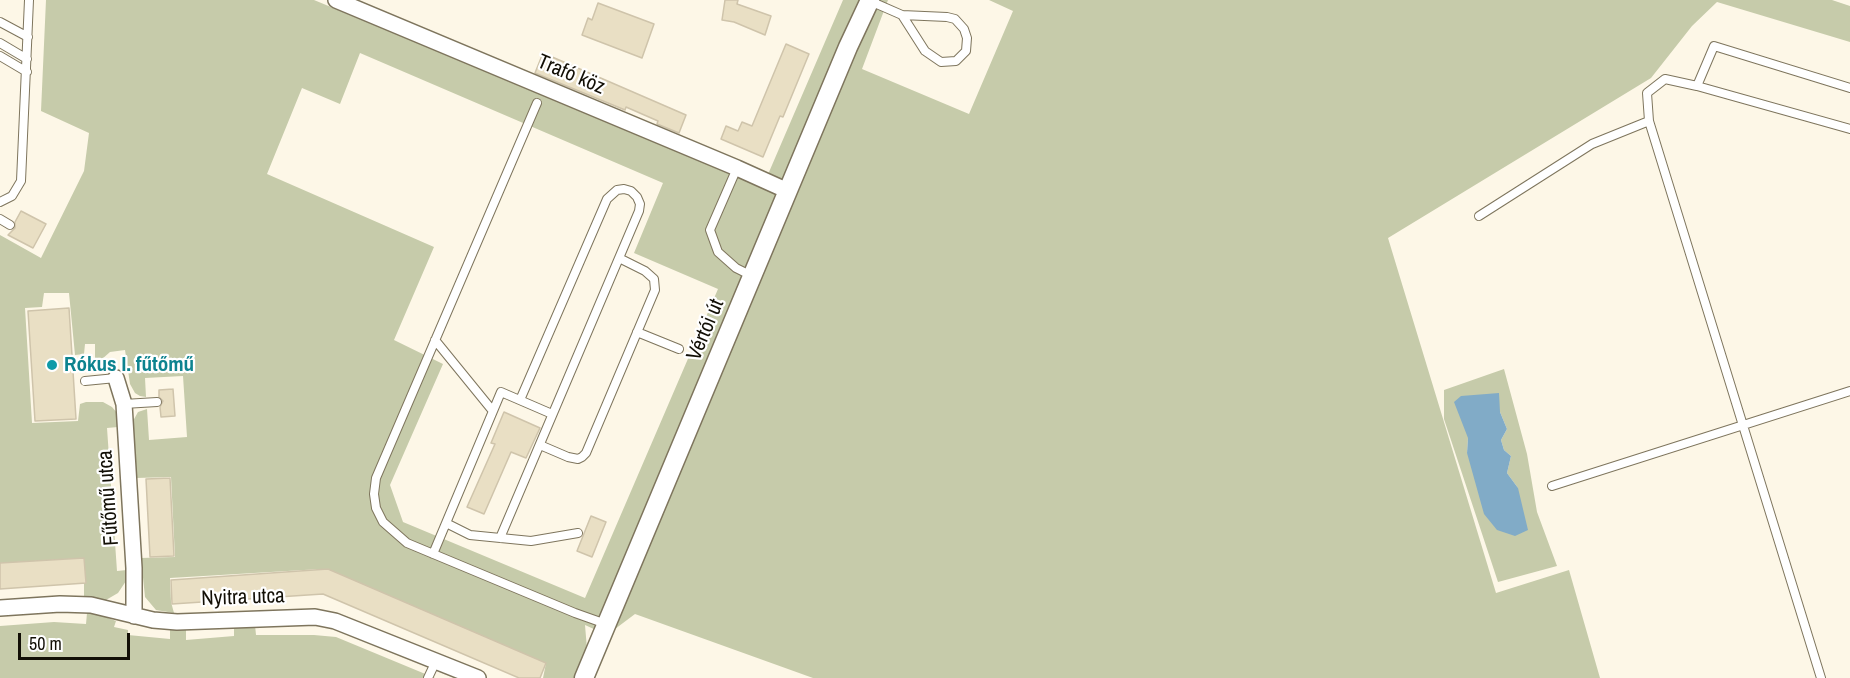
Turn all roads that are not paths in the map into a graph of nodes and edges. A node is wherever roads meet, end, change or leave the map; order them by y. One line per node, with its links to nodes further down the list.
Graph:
1 (29, 0): 6 (lane)
2 (336, 0): 16 (street, Trafó köz)
3 (870, 1): 4 (lane); 17 (street, Vértói út)
4 (902, 15): 4 (lane)
5 (0, 22): 6 (lane)
6 (28, 37): 9 (lane)
7 (0, 43): 9 (lane)
8 (0, 56): 10 (lane)
9 (27, 59): 10 (lane)
10 (27, 72): 18 (lane)
11 (1697, 86): 12 (lane); 14 (lane); 15 (lane)
12 (1850, 88)
13 (537, 103): 25 (lane)
14 (1649, 121): 19 (lane); 35 (lane)
15 (1850, 129)
16 (737, 168): 17 (street, Trafó köz); 23 (lane)
17 (788, 191): 23 (street, Vértói út)
18 (0, 202)
19 (1479, 216)
20 (0, 219): 21 (lane)
21 (10, 225)
22 (619, 258): 24 (lane); 30 (lane); 34 (lane)
23 (753, 276): 44 (street, Vértói út)
24 (637, 332): 26 (lane); 36 (lane)
25 (435, 340): 33 (lane); 41 (lane)
26 (679, 349)
27 (116, 378): 28 (lane); 32 (street, Fűtőmű utca)
28 (85, 381)
29 (1850, 392): 35 (lane)
30 (520, 400): 33 (lane); 34 (lane)
31 (157, 402): 32 (lane)
32 (124, 404): 43 (street, Fűtőmű utca)
33 (492, 410): 38 (lane)
34 (552, 414): 36 (lane)
35 (1743, 424): 37 (lane); 49 (lane)
36 (540, 445): 40 (lane)
37 (1552, 486)
38 (446, 523): 40 (lane); 41 (lane)
39 (578, 533): 40 (lane)
40 (500, 538)
41 (433, 554): 44 (lane)
42 (0, 608): 43 (street, Nyitra utca)
43 (134, 616): 45 (street, Nyitra utca)
44 (607, 624): 48 (street, Vértói út)
45 (436, 661): 46 (lane); 47 (street, Nyitra utca)
46 (428, 678)
47 (478, 678)
48 (584, 678)
49 (1821, 678)

